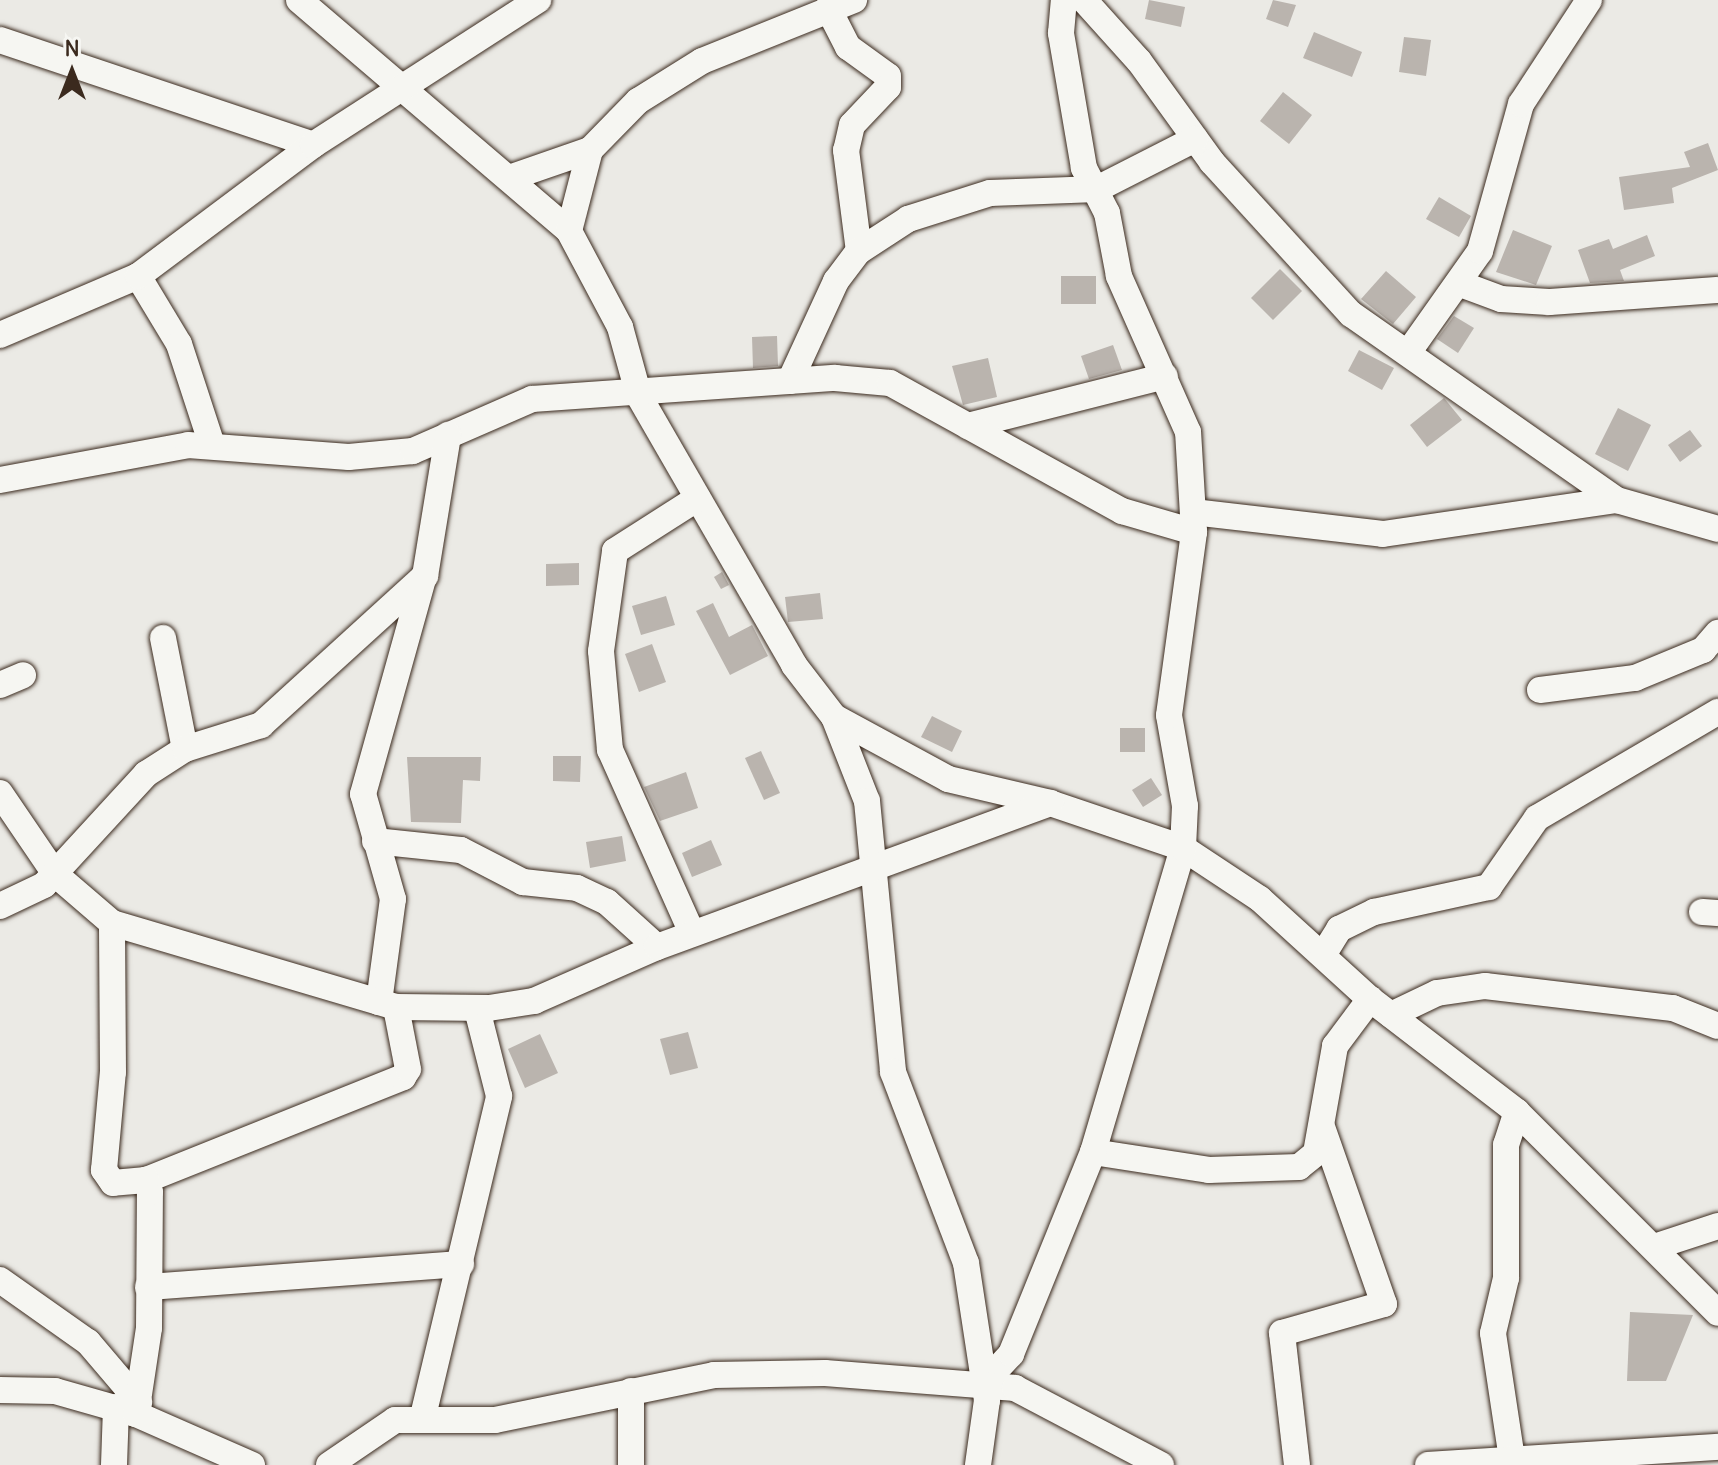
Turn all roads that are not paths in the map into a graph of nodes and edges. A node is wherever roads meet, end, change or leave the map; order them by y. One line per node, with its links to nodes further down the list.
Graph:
1 (299, 0): 9 (street)
2 (854, 0): 7 (street)
3 (1064, 0): 14 (street)
4 (1084, 0): 10 (street)
5 (1589, 0): 18 (street)
6 (525, 4): 9 (street)
7 (828, 8): 12 (street); 16 (street)
8 (0, 40): 11 (street)
9 (403, 92): 11 (street); 13 (street)
10 (1195, 139): 14 (street); 21 (street)
11 (313, 145): 17 (street)
12 (590, 150): 13 (street); 15 (street)
13 (509, 178): 15 (street)
14 (1097, 189): 16 (street); 22 (street)
15 (569, 231): 24 (street)
16 (859, 251): 23 (street)
17 (138, 276): 20 (street); 27 (street)
18 (1458, 283): 19 (street); 21 (street)
19 (1718, 290)
20 (5, 323)
21 (1410, 350): 30 (street)
22 (1165, 376): 25 (street); 31 (street)
23 (790, 381): 24 (street); 25 (street)
24 (639, 396): 26 (street); 29 (street)
25 (968, 426): 31 (street)
26 (448, 435): 27 (street); 33 (street)
27 (212, 445): 28 (street)
28 (0, 480)
29 (698, 498): 38 (street); 48 (street)
30 (1617, 500): 31 (street); 32 (street)
31 (1194, 522): 43 (street)
32 (1718, 529)
33 (425, 576): 39 (street); 42 (street)
34 (1718, 633): 36 (street)
35 (163, 638): 39 (street)
36 (1540, 690)
37 (1718, 712): 50 (street)
38 (834, 717): 41 (street); 44 (street)
39 (185, 749): 45 (street)
40 (0, 793): 45 (street)
41 (1050, 803): 43 (street); 44 (street)
42 (375, 841): 49 (street); 51 (street)
43 (1183, 848): 50 (street); 57 (street)
44 (876, 865): 48 (street); 65 (street)
45 (55, 874): 46 (street); 47 (street)
46 (0, 906)
47 (112, 923): 51 (street); 58 (street)
48 (692, 933): 49 (street)
49 (657, 947): 53 (street)
50 (1323, 955): 52 (street)
51 (388, 1004): 53 (street); 58 (street)
52 (1380, 1007): 54 (street); 55 (street); 56 (street)
53 (477, 1009): 61 (street)
54 (1715, 1021)
55 (1517, 1112): 60 (street); 72 (street)
56 (1322, 1127): 57 (street); 79 (street)
57 (1093, 1152): 65 (street)
58 (146, 1180): 63 (street)
59 (1718, 1226): 60 (street)
60 (1654, 1247): 64 (street)
61 (461, 1264): 63 (street); 69 (street)
62 (0, 1280): 68 (street)
63 (148, 1287): 68 (street)
64 (1718, 1313)
65 (986, 1383): 67 (street); 77 (street); 78 (street)
66 (0, 1390): 68 (street)
67 (631, 1391): 69 (street); 76 (street)
68 (130, 1408): 73 (street); 74 (street)
69 (423, 1416): 75 (street)
70 (1718, 1447): 71 (street)
71 (1576, 1458): 72 (street)
72 (1512, 1459): 80 (street)
73 (114, 1465)
74 (252, 1465)
75 (329, 1465)
76 (631, 1465)
77 (978, 1465)
78 (1161, 1465)
79 (1297, 1465)
80 (1428, 1465)

